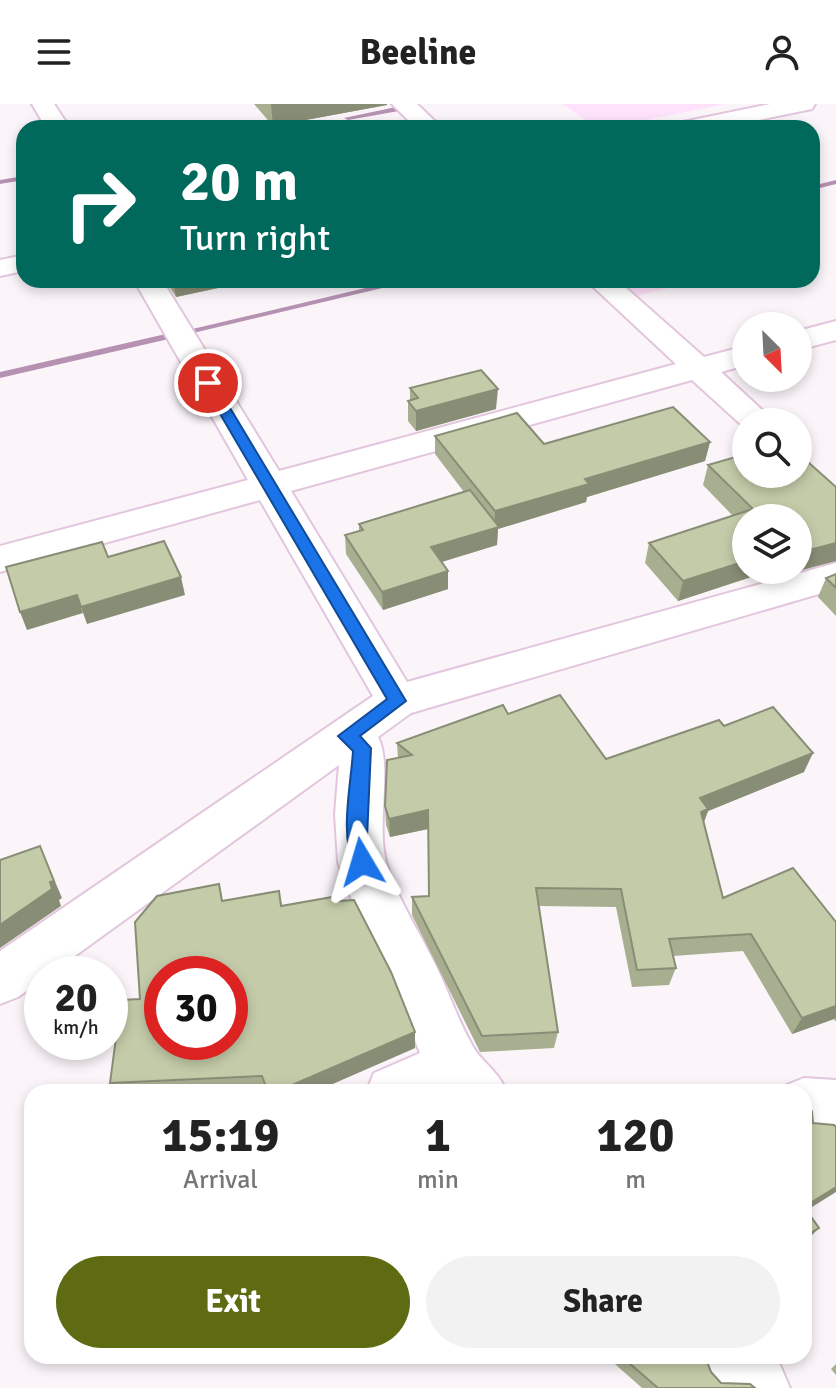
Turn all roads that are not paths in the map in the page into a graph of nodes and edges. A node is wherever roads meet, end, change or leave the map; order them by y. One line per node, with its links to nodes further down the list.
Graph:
1 (403, 104): 3 (main road)
2 (804, 104): 4 (main road)
3 (421, 120)
4 (725, 120)
5 (153, 288): 12 (main road)
6 (609, 288): 10 (main road)
7 (836, 330): 8 (main road)
8 (812, 337)
9 (732, 359): 10 (main road)
10 (698, 368): 11 (main road); 12 (main road)
11 (742, 408)
12 (269, 486): 13 (main road); 15 (main road)
13 (0, 559)
14 (836, 576): 15 (main road)
15 (397, 701): 16 (main road)
16 (347, 736): 17 (main road); 18 (main road)
17 (0, 980)
18 (466, 1079): 19 (main road)
19 (438, 1084)
20 (812, 1106): 21 (main road)
21 (836, 1108)
22 (735, 1364): 23 (main road)
23 (757, 1388)

